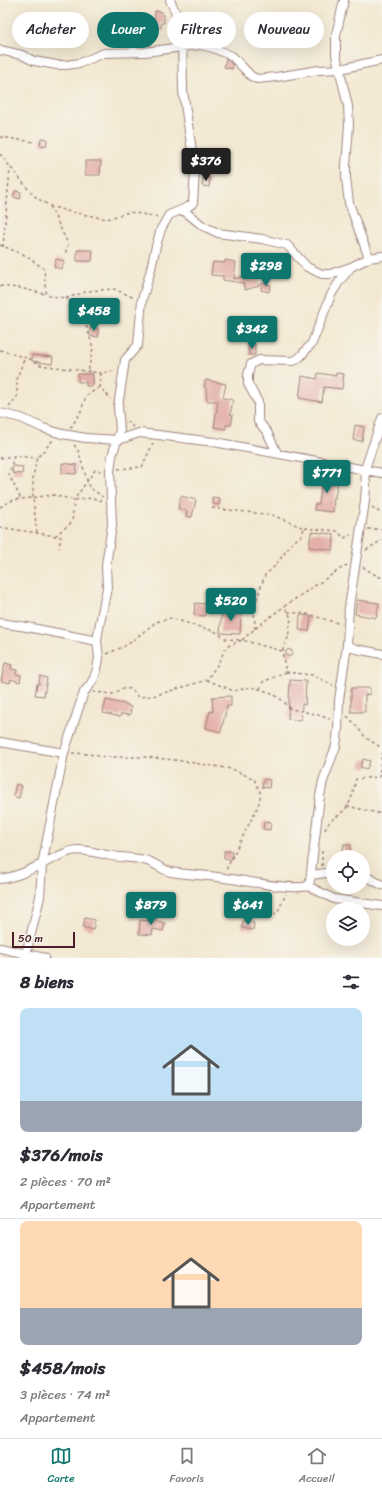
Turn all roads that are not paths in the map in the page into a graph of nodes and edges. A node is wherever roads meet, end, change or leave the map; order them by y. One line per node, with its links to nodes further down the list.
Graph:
1 (170, 0): 3 (street)
2 (344, 0): 8 (street)
3 (175, 12)
4 (181, 48): 6 (street); 9 (street)
5 (210, 48): 8 (street)
6 (0, 50)
7 (382, 60): 8 (street)
8 (340, 69): 11 (street)
9 (183, 210): 12 (street); 15 (street)
10 (382, 256): 11 (street)
11 (369, 258): 12 (street)
12 (351, 267): 16 (street)
13 (4, 414): 15 (street)
14 (382, 418): 17 (street)
15 (118, 440): 16 (street); 20 (street)
16 (277, 453): 17 (street)
17 (365, 469): 18 (street); 21 (street)
18 (382, 473)
19 (0, 623): 20 (street)
20 (97, 641): 24 (street)
21 (347, 645): 22 (street); 27 (street)
22 (382, 654)
23 (0, 742): 24 (street)
24 (64, 753): 25 (street)
25 (42, 865): 28 (street); 31 (street); 34 (street)
26 (326, 873): 27 (street)
27 (311, 875): 31 (street)
28 (0, 879)
29 (370, 879): 30 (street)
30 (382, 885)
31 (308, 886): 32 (street)
32 (382, 906)
33 (0, 948): 34 (street)
34 (26, 956): 35 (street)
35 (45, 958)

